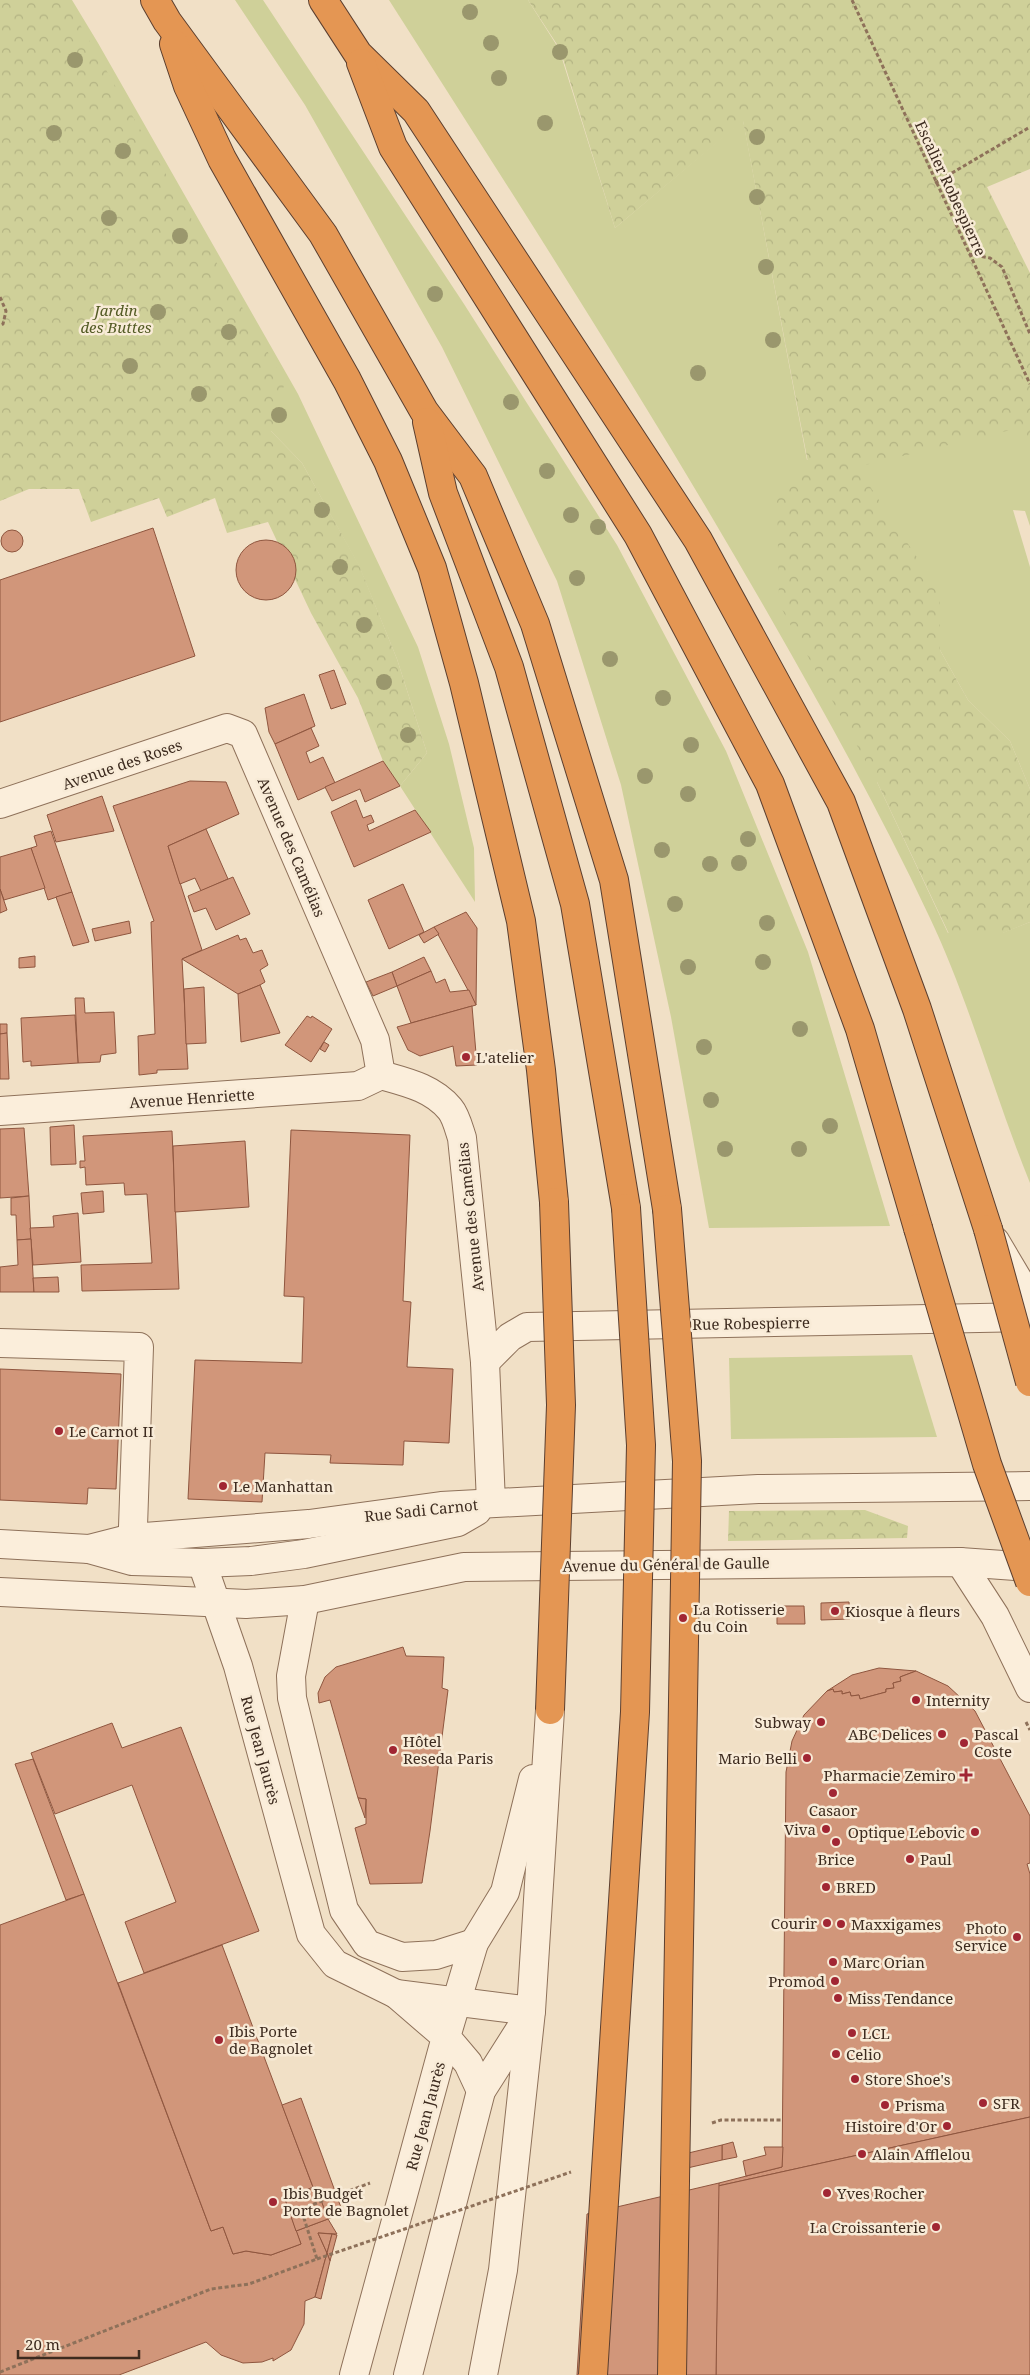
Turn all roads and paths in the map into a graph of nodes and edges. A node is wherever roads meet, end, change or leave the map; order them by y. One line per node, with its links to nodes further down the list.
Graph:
1 (323, 0): 4 (highway)
2 (852, 0): 6 (path, Escalier Robespierre)
3 (161, 10): 12 (highway); 39 (highway, bridge)
4 (358, 54): 17 (highway); 32 (highway, bridge)
5 (1030, 127): 6 (path)
6 (935, 183): 7 (path, Escalier Robespierre)
7 (969, 254): 10 (path); 11 (path, Escalier Robespierre)
8 (0, 297): 9 (path)
9 (0, 326)
10 (1030, 334)
11 (1030, 384)
12 (424, 411): 55 (highway, bridge); 56 (highway, bridge)
13 (243, 734): 14 (street, Avenue des Roses); 15 (street, Avenue des Camélias)
14 (0, 804)
15 (381, 1075): 16 (street, Avenue Henriette); 21 (street, Avenue des Camélias)
16 (0, 1111)
17 (988, 1229): 18 (street, bridge); 22 (highway, bridge)
18 (1030, 1300)
19 (1030, 1317): 21 (street, Rue Robespierre)
20 (0, 1343): 27 (street)
21 (486, 1362): 24 (street, Avenue des Camélias)
22 (1030, 1382)
23 (1030, 1486): 24 (street)
24 (492, 1503): 25 (street, Rue Sadi Carnot); 28 (street, Rue Sadi Carnot)
25 (310, 1524): 27 (street, Rue Sadi Carnot); 28 (street)
26 (0, 1544): 27 (street, Rue Sadi Carnot)
27 (132, 1550): 30 (street, Rue Sadi Carnot)
28 (251, 1561): 30 (street, Rue Sadi Carnot); 36 (street, Rue Jean Jaurès)
29 (960, 1562): 31 (street, Avenue du Général de Gaulle); 34 (street, Avenue du Général de Gaulle); 38 (street)
30 (202, 1563): 35 (street, Rue Jean Jaurès)
31 (1030, 1568)
32 (1030, 1582)
33 (0, 1592): 35 (street)
34 (305, 1600): 36 (street); 40 (street)
35 (216, 1604): 36 (street); 37 (street, Rue Jean Jaurès)
36 (246, 1604): 37 (street, Rue Jean Jaurès)
37 (238, 1666): 41 (street, Rue Jean Jaurès)
38 (1030, 1688)
39 (550, 1710): 40 (street); 43 (street)
40 (474, 1943): 42 (street)
41 (396, 1994): 42 (street, Rue Jean Jaurès); 44 (street, Rue Jean Jaurès)
42 (457, 2002): 43 (street, Rue Jean Jaurès); 44 (street)
43 (531, 2011): 45 (street); 54 (street)
44 (446, 2037): 45 (street); 52 (street, Rue Jean Jaurès)
45 (482, 2091): 53 (street)
46 (783, 2120): 47 (path, bridge)
47 (702, 2126)
48 (580, 2168): 50 (path, bridge)
49 (338, 2195): 50 (path)
50 (317, 2259): 51 (path)
51 (0, 2372)
52 (354, 2375)
53 (408, 2375)
54 (483, 2375)
55 (593, 2375)
56 (672, 2375)

